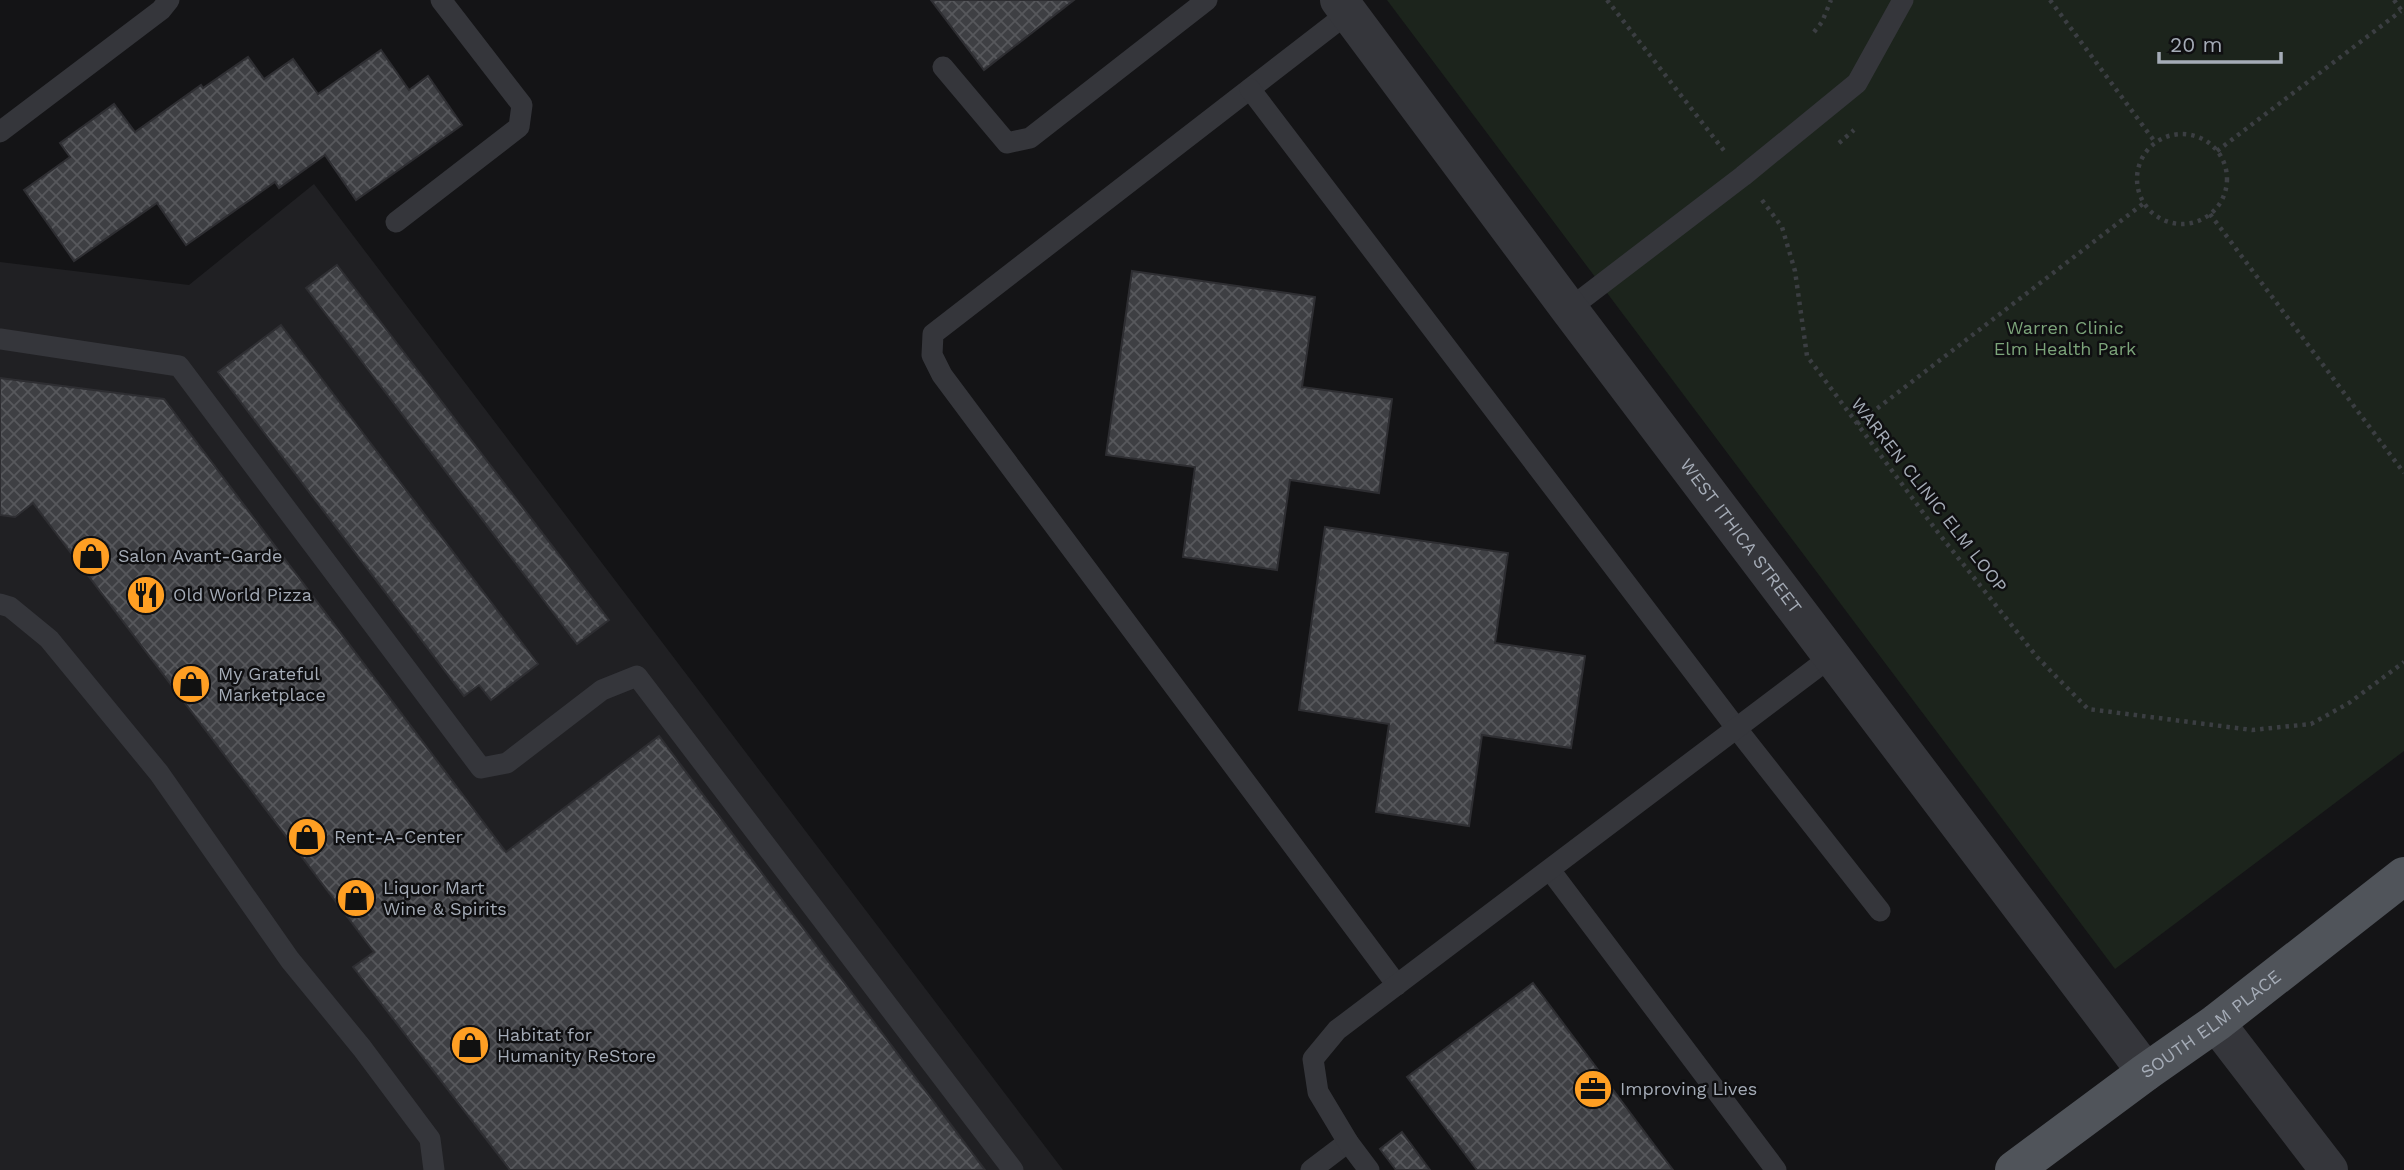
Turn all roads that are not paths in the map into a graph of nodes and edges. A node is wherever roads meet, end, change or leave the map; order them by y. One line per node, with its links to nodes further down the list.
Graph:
1 (169, 0): 8 (lane)
2 (441, 0): 9 (lane)
3 (1206, 0): 6 (lane)
4 (1903, 0): 10 (lane)
5 (1344, 6): 7 (lane); 10 (street, WEST ITHICA STREET)
6 (943, 67)
7 (1250, 89): 14 (lane); 18 (lane)
8 (0, 132)
9 (396, 222)
10 (1569, 309): 13 (street, WEST ITHICA STREET)
11 (0, 339): 23 (lane)
12 (0, 604): 22 (lane)
13 (1832, 656): 14 (lane); 20 (street, WEST ITHICA STREET)
14 (1737, 729): 15 (lane); 17 (lane)
15 (1550, 870): 18 (lane); 26 (lane)
16 (2404, 876): 19 (main road, SOUTH ELM PLACE)
17 (1880, 911)
18 (1397, 985): 21 (lane)
19 (2216, 1023): 20 (main road, SOUTH ELM PLACE); 28 (street)
20 (2146, 1072): 27 (main road, SOUTH ELM PLACE)
21 (1348, 1142): 24 (lane); 25 (lane)
22 (434, 1170)
23 (1013, 1170)
24 (1311, 1170)
25 (1368, 1170)
26 (1776, 1170)
27 (2014, 1170)
28 (2329, 1170)

